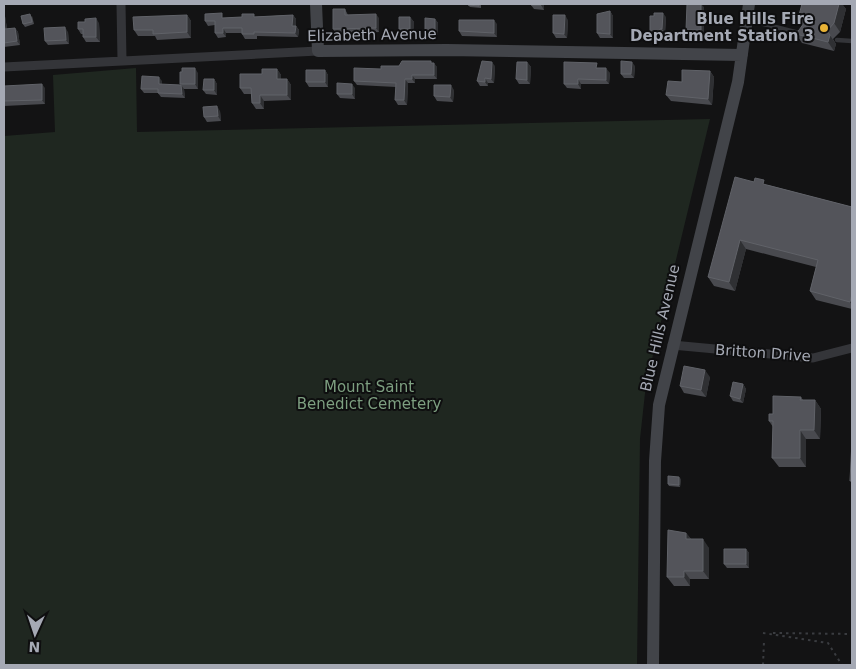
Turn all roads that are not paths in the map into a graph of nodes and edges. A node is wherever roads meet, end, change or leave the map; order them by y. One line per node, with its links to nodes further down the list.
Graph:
1 (121, 4): 10 (street)
2 (316, 4): 8 (main road)
3 (749, 4): 4 (main road, Blue Hills Avenue)
4 (747, 20): 5 (lane); 9 (main road, Blue Hills Avenue)
5 (804, 34)
6 (837, 40): 7 (lane)
7 (852, 41)
8 (318, 52): 9 (main road, Elizabeth Avenue); 10 (street, Elizabeth Avenue)
9 (742, 55): 12 (main road, Blue Hills Avenue)
10 (122, 60): 11 (street, Elizabeth Avenue)
11 (4, 67)
12 (672, 345): 13 (street, Britton Drive); 14 (main road, Blue Hills Avenue)
13 (852, 348)
14 (653, 665)

